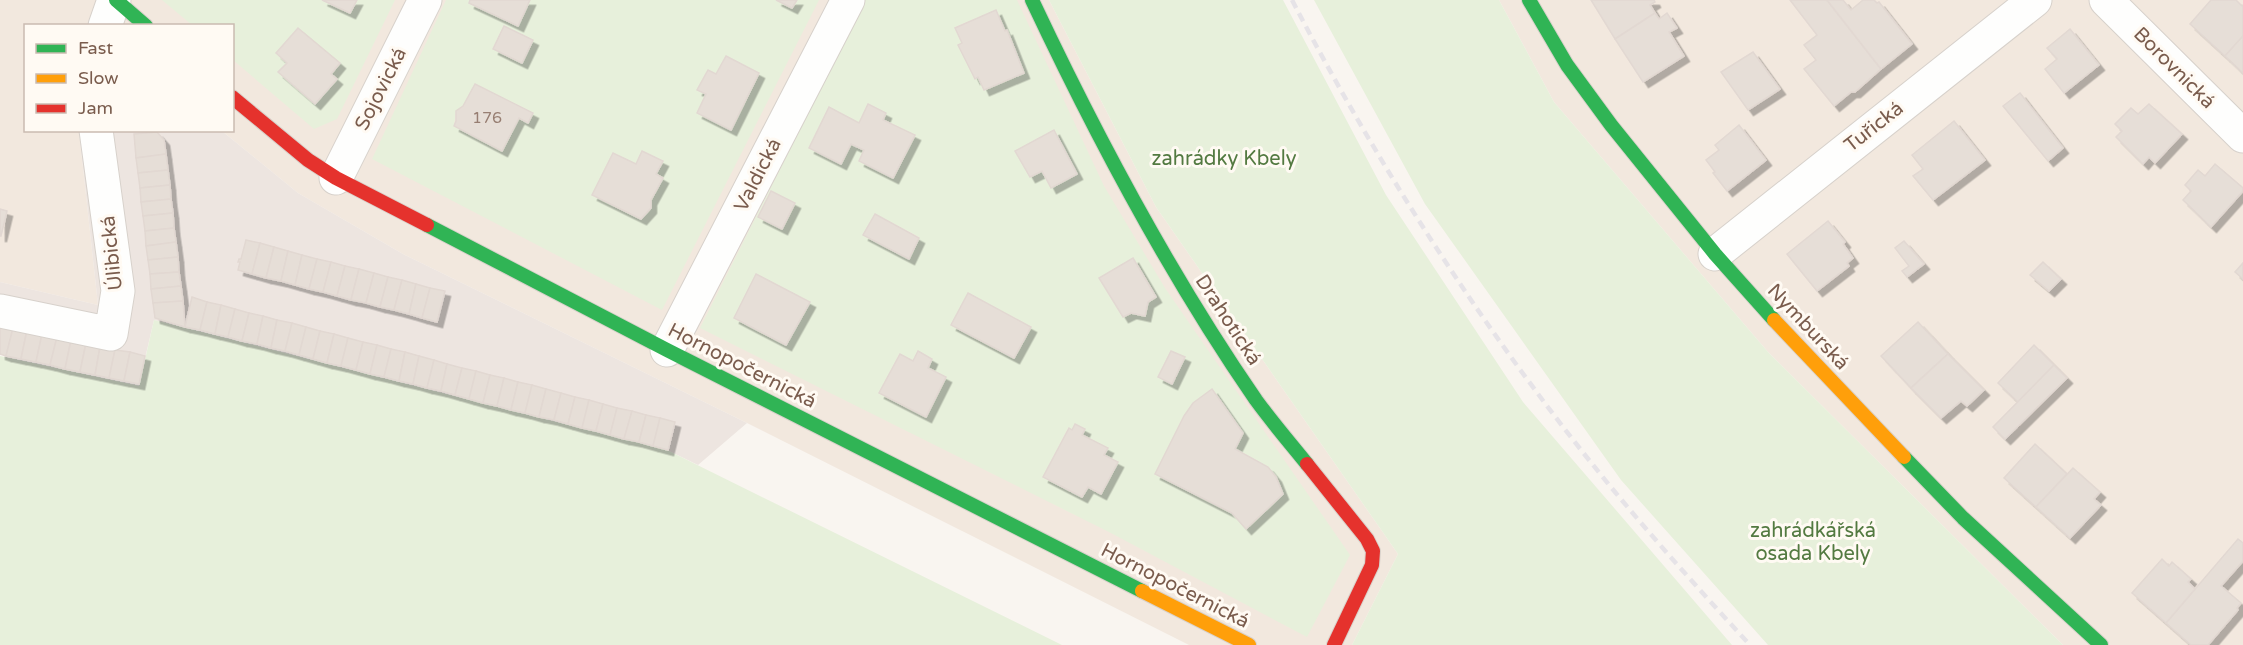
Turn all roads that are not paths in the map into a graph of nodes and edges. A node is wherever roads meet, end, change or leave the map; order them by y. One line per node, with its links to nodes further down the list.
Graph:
1 (115, 0): 8 (street); 9 (street)
2 (425, 0): 13 (street, Sojovická)
3 (848, 0): 16 (street, Valdická)
4 (1032, 0): 18 (street, Drahotická)
5 (1529, 0): 14 (street, Nymburská)
6 (2035, 0): 14 (street, Tuřická)
7 (2106, 0): 12 (street, Borovnická)
8 (106, 24)
9 (144, 24)
10 (234, 99): 13 (street, Hornopočernická)
11 (96, 132): 15 (street, Úlibická)
12 (2243, 136)
13 (336, 178): 16 (street, Hornopočernická)
14 (1715, 254): 19 (street, Nymburská)
15 (0, 311)
16 (668, 350): 17 (street, Hornopočernická)
17 (1249, 645)
18 (1334, 645)
19 (2101, 645)

